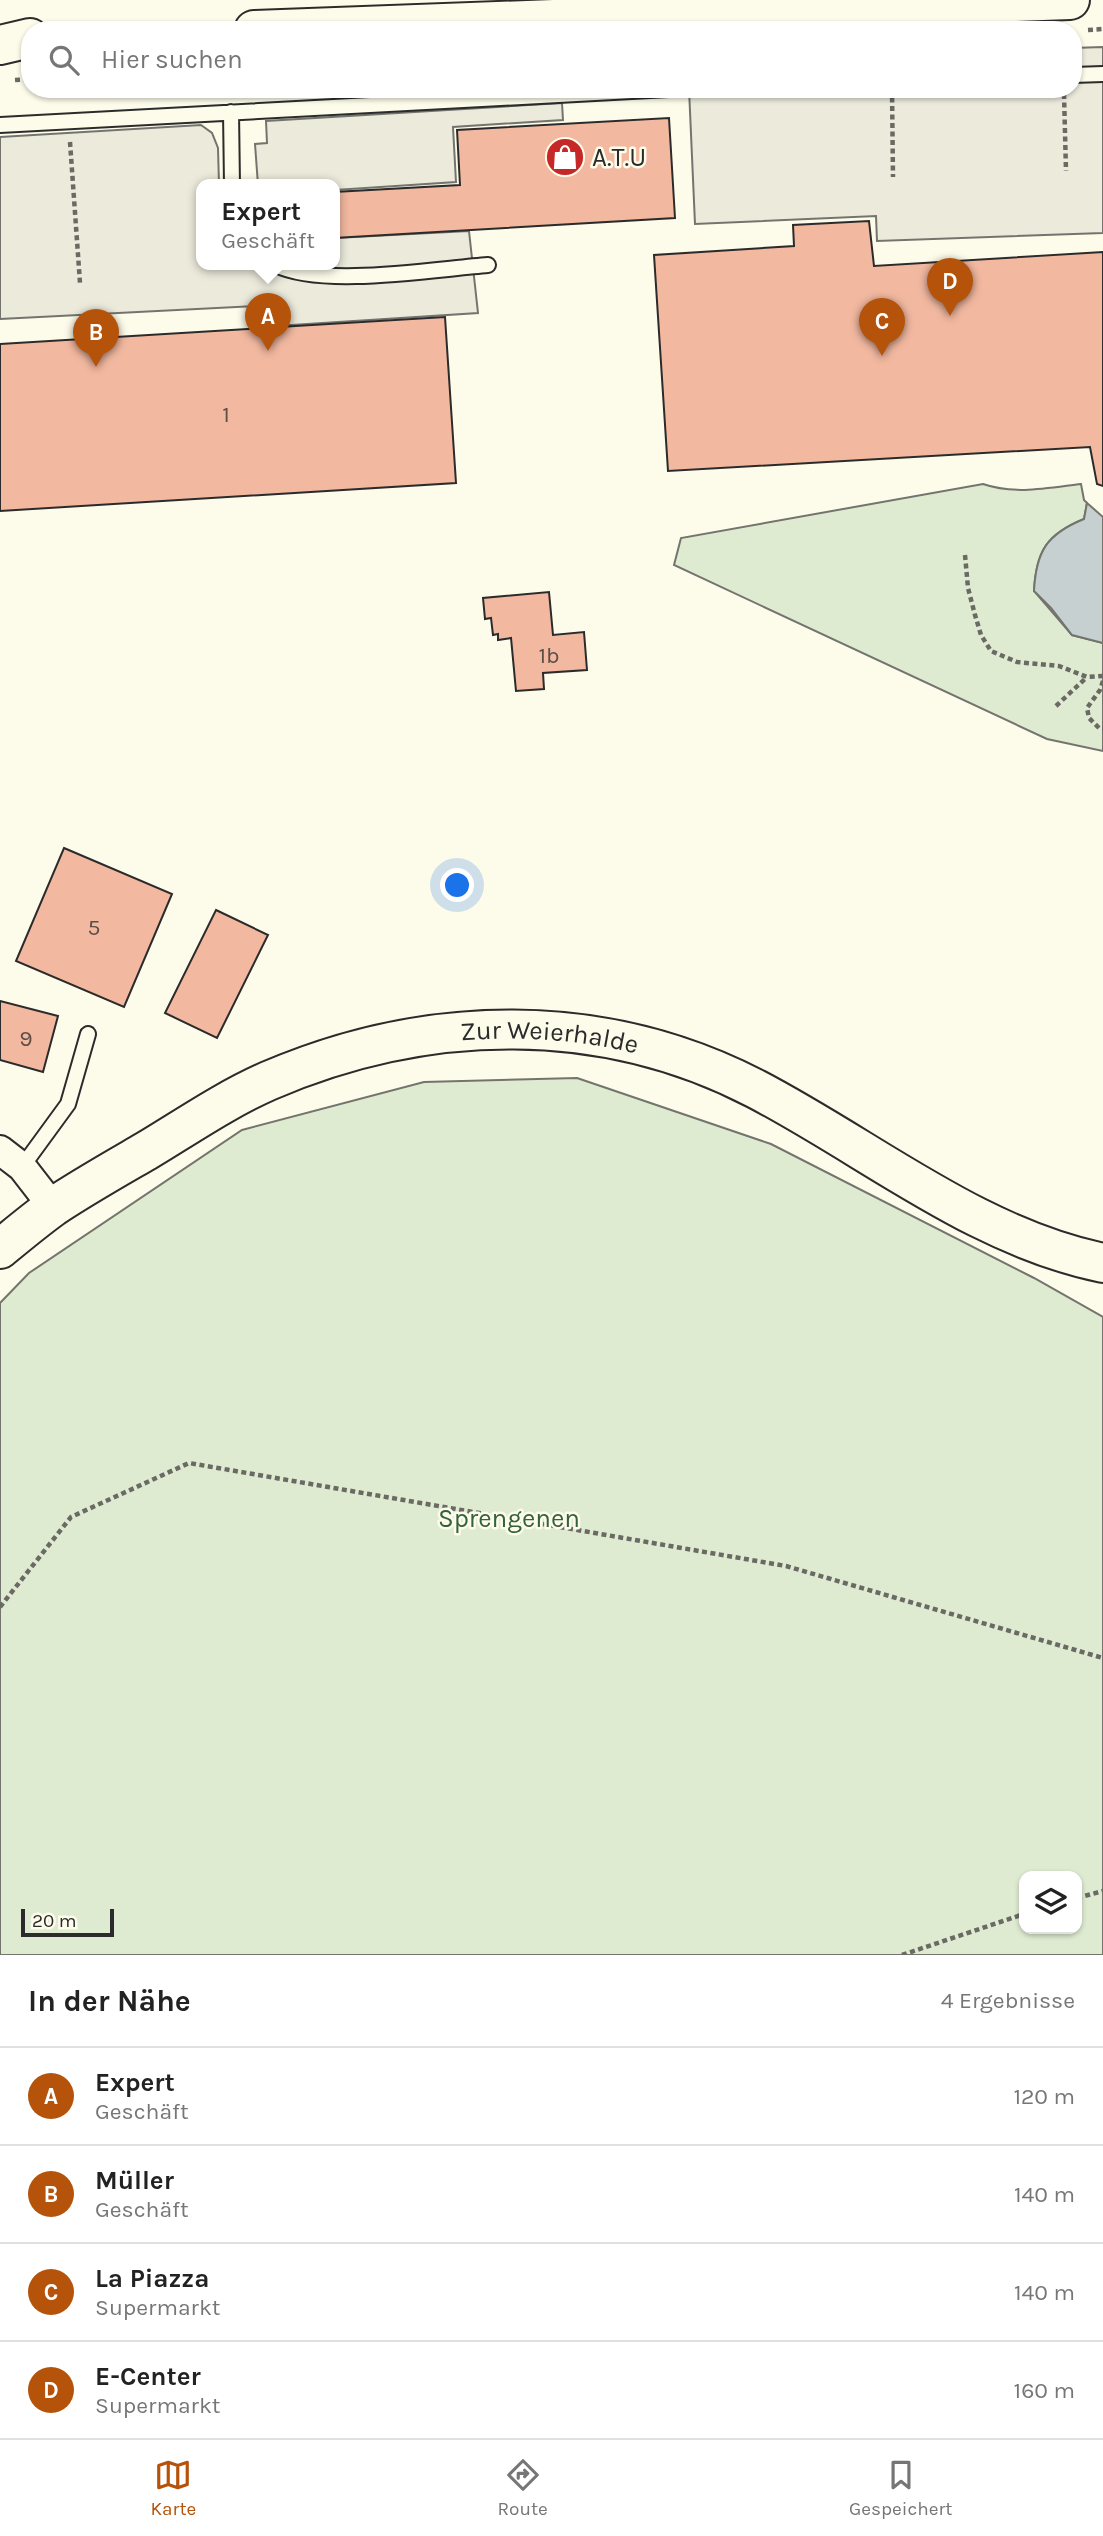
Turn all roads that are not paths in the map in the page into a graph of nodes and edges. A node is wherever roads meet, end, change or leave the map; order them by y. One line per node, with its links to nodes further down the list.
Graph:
1 (1070, 0): 2 (street)
2 (499, 21)
3 (0, 33): 4 (street)
4 (21, 36)
5 (21, 40): 6 (street)
6 (0, 46)
7 (1103, 74): 8 (lane)
8 (1082, 75)
9 (497, 98): 10 (lane)
10 (230, 112): 11 (lane); 12 (lane)
11 (0, 125)
12 (232, 179)
13 (488, 265): 14 (lane)
14 (285, 270)
15 (88, 1034): 16 (lane)
16 (11, 1159): 17 (street)
17 (53, 1207): 18 (street, Zur Weierhalde); 19 (street, Zur Weierhalde)
18 (0, 1249)
19 (1103, 1263)

